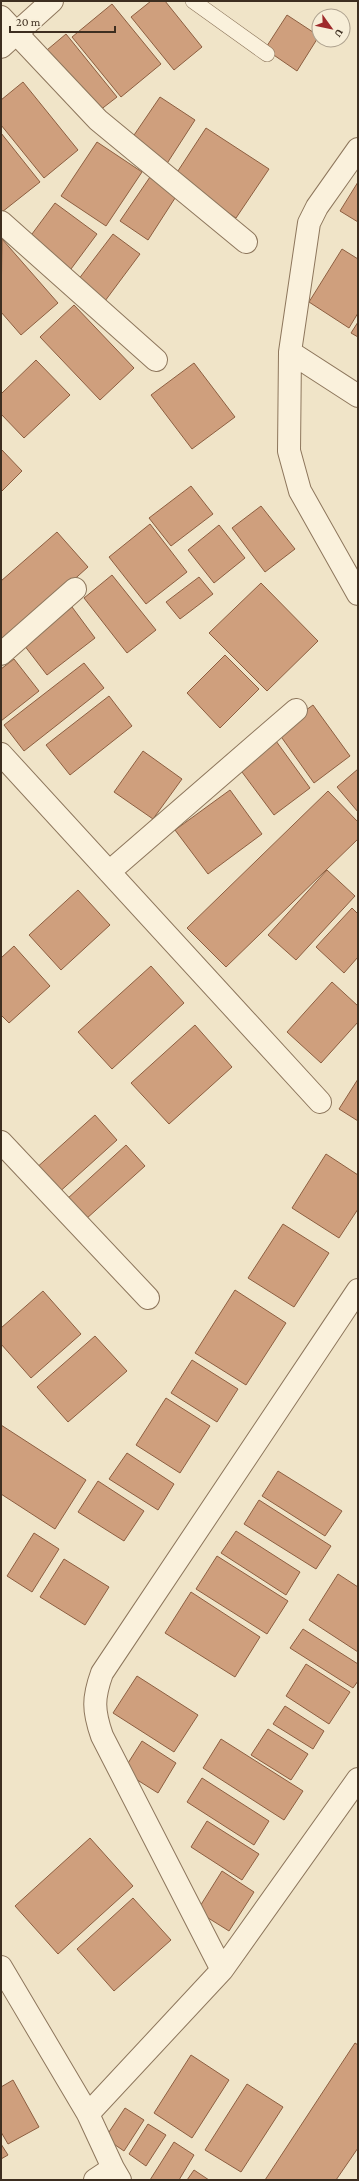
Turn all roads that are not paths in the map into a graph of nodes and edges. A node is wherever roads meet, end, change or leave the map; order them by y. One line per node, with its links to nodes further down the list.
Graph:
1 (52, 1): 4 (street)
2 (193, 1): 5 (lane)
3 (1, 17): 4 (street)
4 (8, 40): 8 (street)
5 (267, 54)
6 (358, 149): 9 (street)
7 (1, 222): 10 (street)
8 (246, 242)
9 (290, 352): 11 (street); 13 (street)
10 (156, 360)
11 (358, 396)
12 (76, 589): 14 (street)
13 (358, 594)
14 (1, 654)
15 (296, 710): 17 (street)
16 (1, 754): 17 (street)
17 (109, 872): 18 (street)
18 (320, 1102)
19 (1, 1142): 21 (street)
20 (358, 1290): 24 (street)
21 (148, 1298)
22 (358, 1779): 24 (street)
23 (1, 1967): 25 (street)
24 (222, 1970): 25 (street)
25 (88, 2114): 26 (street)
26 (109, 2176)

